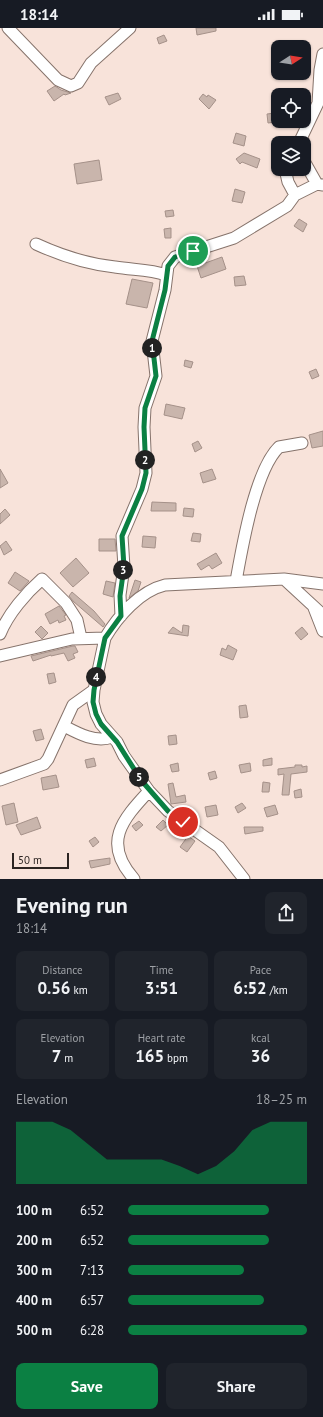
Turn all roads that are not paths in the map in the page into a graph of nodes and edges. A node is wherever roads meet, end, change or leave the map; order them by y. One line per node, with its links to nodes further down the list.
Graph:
1 (8, 28): 2 (street)
2 (130, 28)
3 (323, 54): 4 (street)
4 (302, 136)
5 (311, 172): 7 (street)
6 (287, 176): 8 (street)
7 (320, 185): 8 (street)
8 (295, 195): 10 (street)
9 (36, 244): 10 (street)
10 (166, 275): 17 (street)
11 (302, 443): 13 (street)
12 (284, 579): 13 (street); 14 (street); 15 (street)
13 (236, 581): 17 (street)
14 (323, 584)
15 (313, 608): 16 (street); 18 (street)
16 (323, 615)
17 (121, 616): 21 (street)
18 (323, 631)
19 (0, 634): 20 (street)
20 (81, 638): 21 (street); 22 (street)
21 (105, 638): 23 (street)
22 (0, 656)
23 (94, 690): 24 (street); 25 (street)
24 (64, 726): 25 (street); 26 (street)
25 (112, 738): 27 (street)
26 (0, 780)
27 (149, 791): 28 (street); 29 (street)
28 (134, 879)
29 (244, 879)

